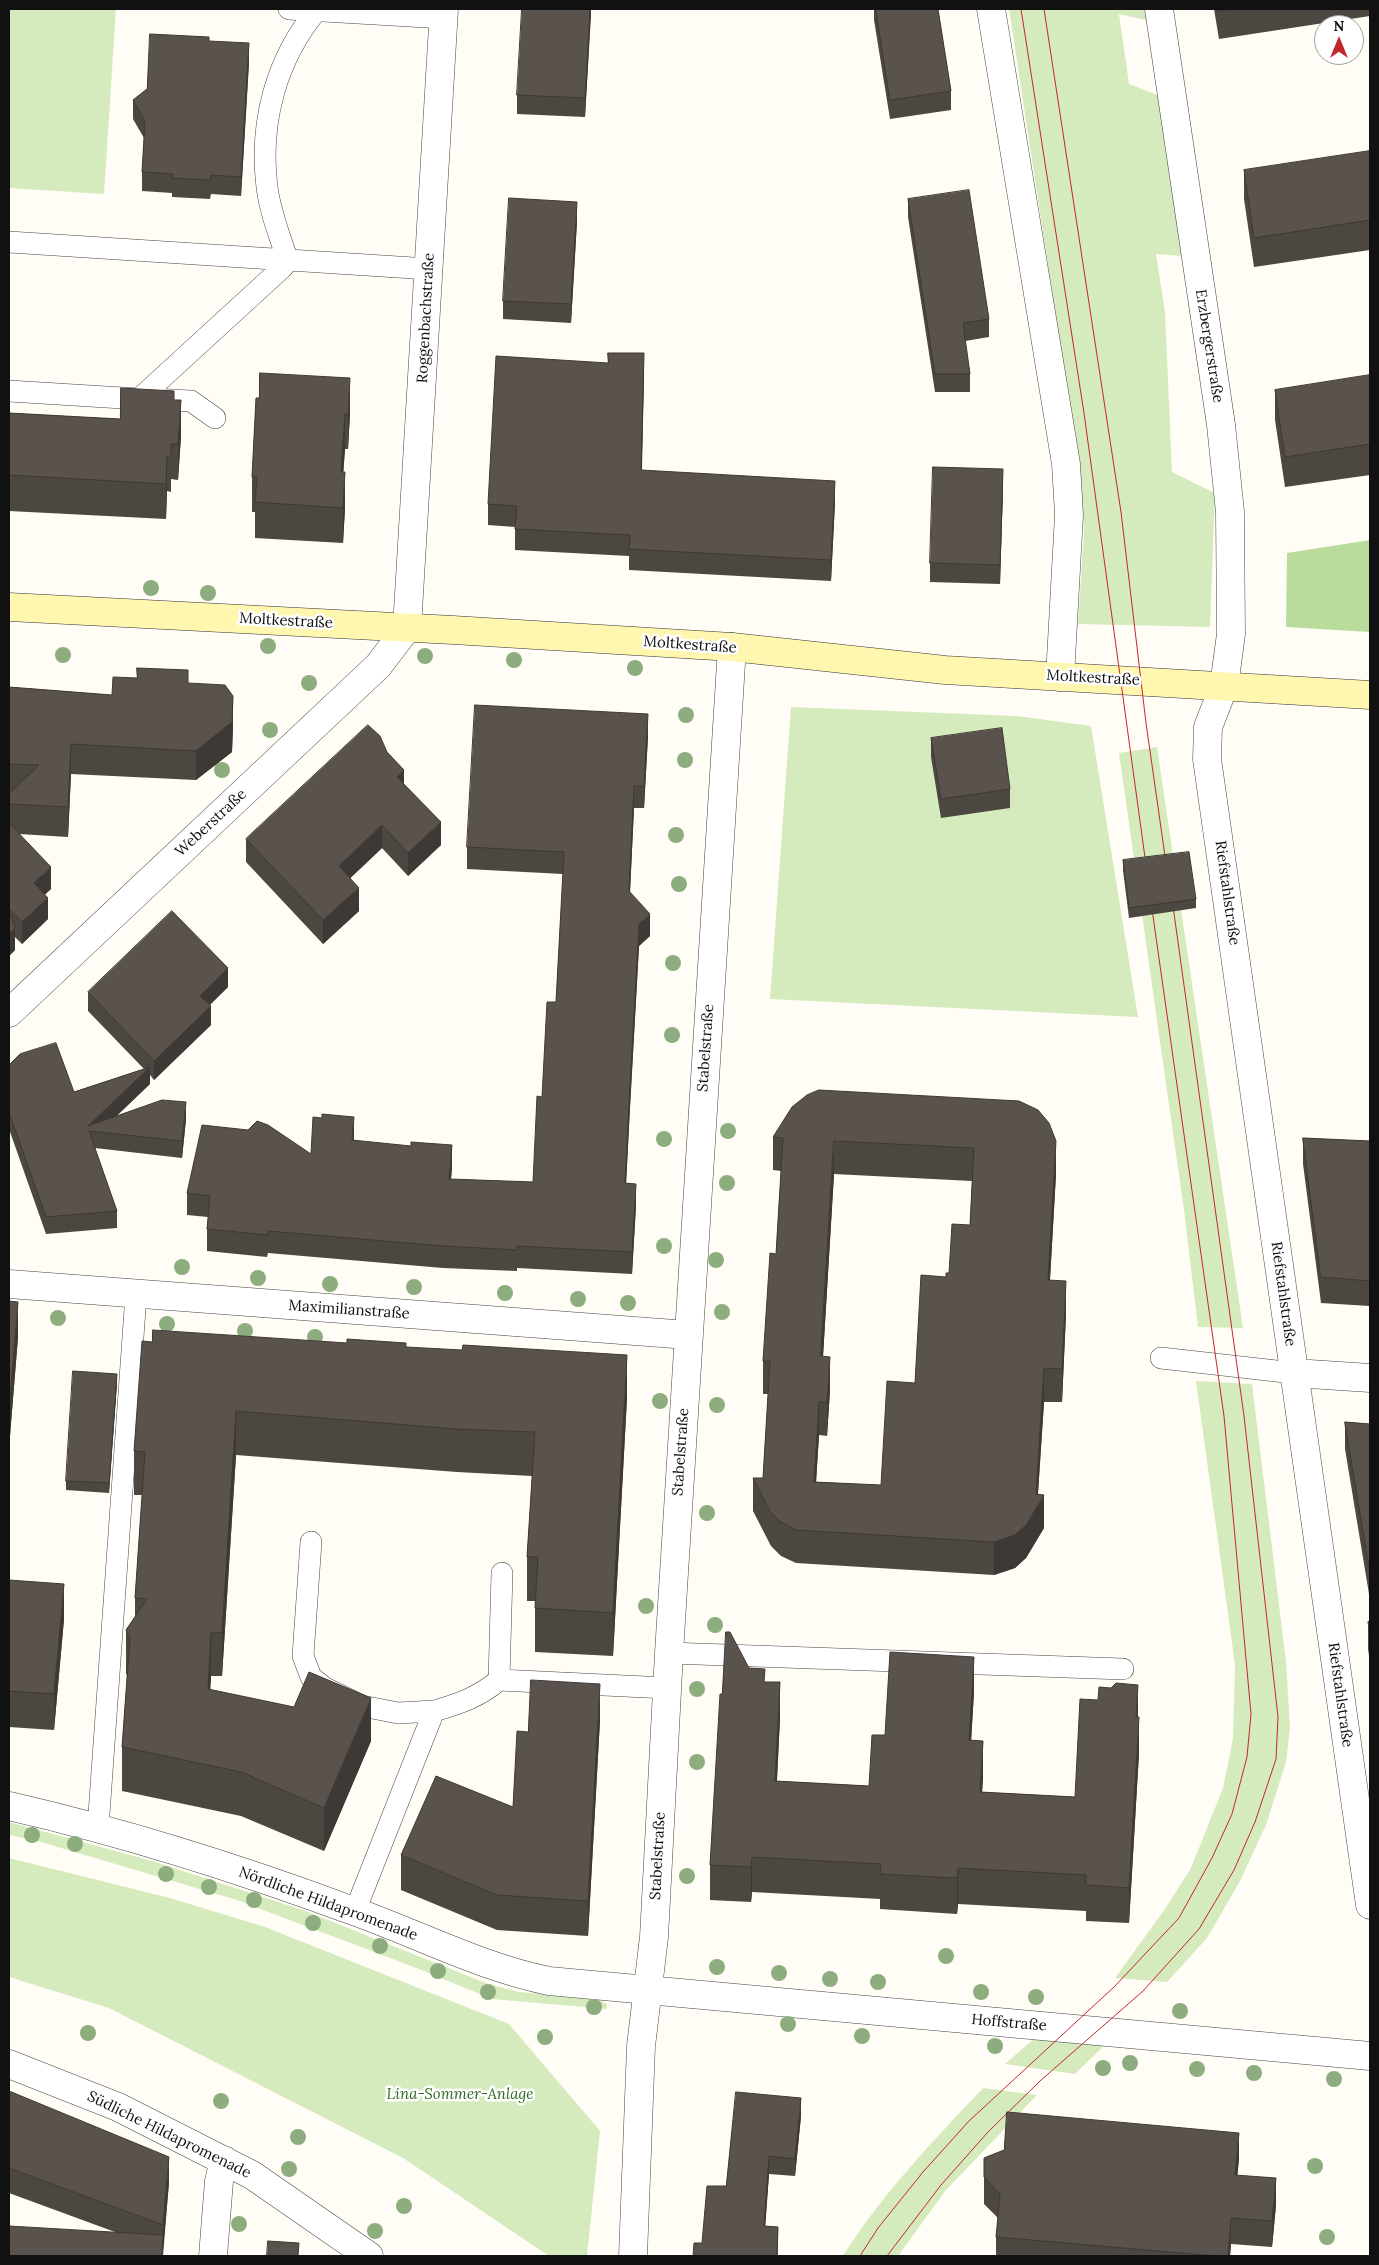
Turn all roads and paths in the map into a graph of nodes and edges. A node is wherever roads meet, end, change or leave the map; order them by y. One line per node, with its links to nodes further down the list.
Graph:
1 (289, 9): 4 (lane)
2 (991, 9): 15 (street)
3 (1159, 9): 16 (street, Erzbergerstraße)
4 (317, 10): 5 (lane); 7 (lane)
5 (444, 13): 8 (street, Roggenbachstraße)
6 (9, 242): 7 (lane)
7 (288, 261): 8 (lane); 10 (lane)
8 (429, 269): 13 (street, Roggenbachstraße)
9 (9, 390): 10 (lane)
10 (139, 399): 11 (lane)
11 (214, 418)
12 (9, 607): 13 (main road, Moltkestraße)
13 (407, 628): 14 (main road, Moltkestraße); 18 (street, Weberstraße)
14 (732, 647): 15 (main road, Moltkestraße); 21 (street, Stabelstraße)
15 (1060, 677): 16 (main road, Moltkestraße)
16 (1224, 686): 17 (main road, Moltkestraße); 23 (street, Riefstahlstraße)
17 (1370, 695)
18 (9, 1013)
19 (9, 1284): 20 (street, Maximilianstraße)
20 (136, 1295): 21 (street, Maximilianstraße); 33 (lane)
21 (688, 1334): 27 (street, Stabelstraße)
22 (1161, 1358): 23 (lane)
23 (1294, 1373): 24 (street); 34 (street, Riefstahlstraße)
24 (1370, 1378)
25 (311, 1542): 31 (lane)
26 (502, 1573): 29 (lane)
27 (669, 1653): 28 (lane); 30 (street, Stabelstraße)
28 (1122, 1669)
29 (499, 1680): 30 (lane); 31 (lane)
30 (667, 1688): 36 (street, Stabelstraße)
31 (434, 1711): 35 (lane)
32 (9, 1806): 33 (street, Nördliche Hildapromenade)
33 (98, 1828): 35 (street, Nördliche Hildapromenade)
34 (1370, 1906)
35 (355, 1911): 36 (street, Nördliche Hildapromenade)
36 (648, 1991): 37 (street, Hoffstraße); 42 (street, Stabelstraße)
37 (1370, 2056)
38 (9, 2064): 39 (street, Südliche Hildapromenade)
39 (224, 2160): 40 (street); 41 (street, Südliche Hildapromenade)
40 (213, 2256)
41 (369, 2256)
42 (633, 2256)

